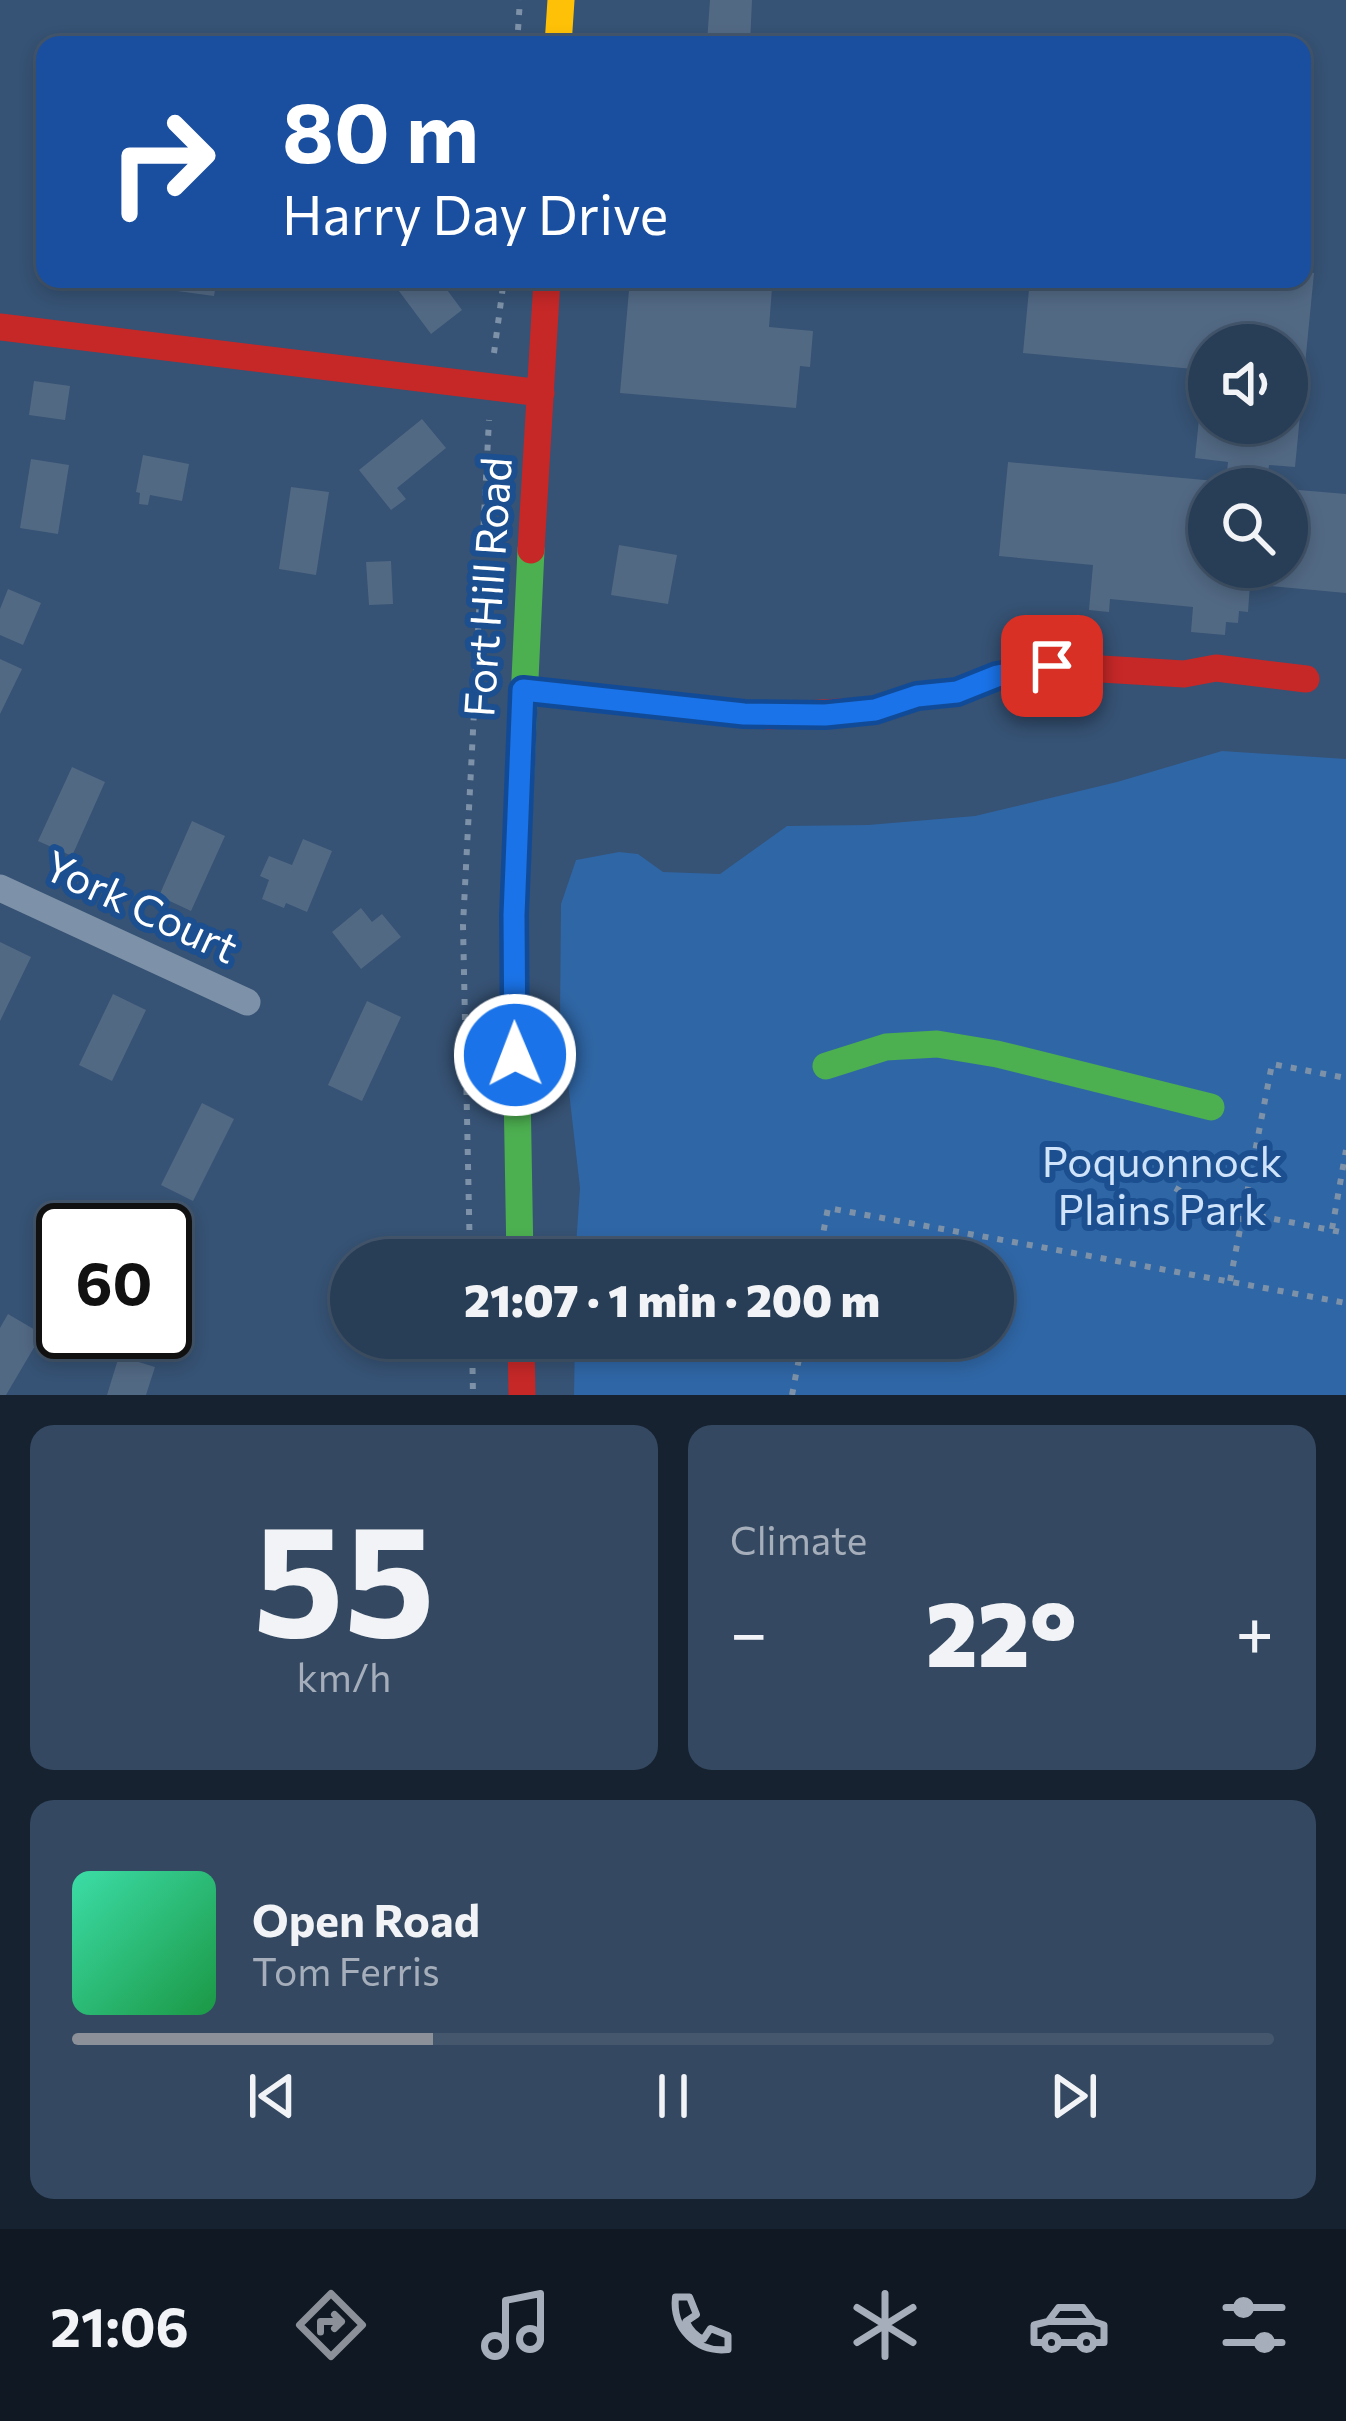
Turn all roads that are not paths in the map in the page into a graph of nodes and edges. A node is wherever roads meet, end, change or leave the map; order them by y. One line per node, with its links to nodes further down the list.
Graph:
1 (561, 0): 2 (street)
2 (559, 36)
3 (547, 288): 5 (street, Fort Hill Road)
4 (0, 327): 5 (street)
5 (542, 393): 7 (street, Fort Hill Road)
6 (1306, 679): 7 (street)
7 (523, 690): 12 (street, Fort Hill Road)
8 (0, 888): 9 (street, York Court)
9 (247, 1002)
10 (826, 1066): 11 (street)
11 (1211, 1107)
12 (520, 1239)
13 (522, 1359): 14 (street)
14 (523, 1395)

